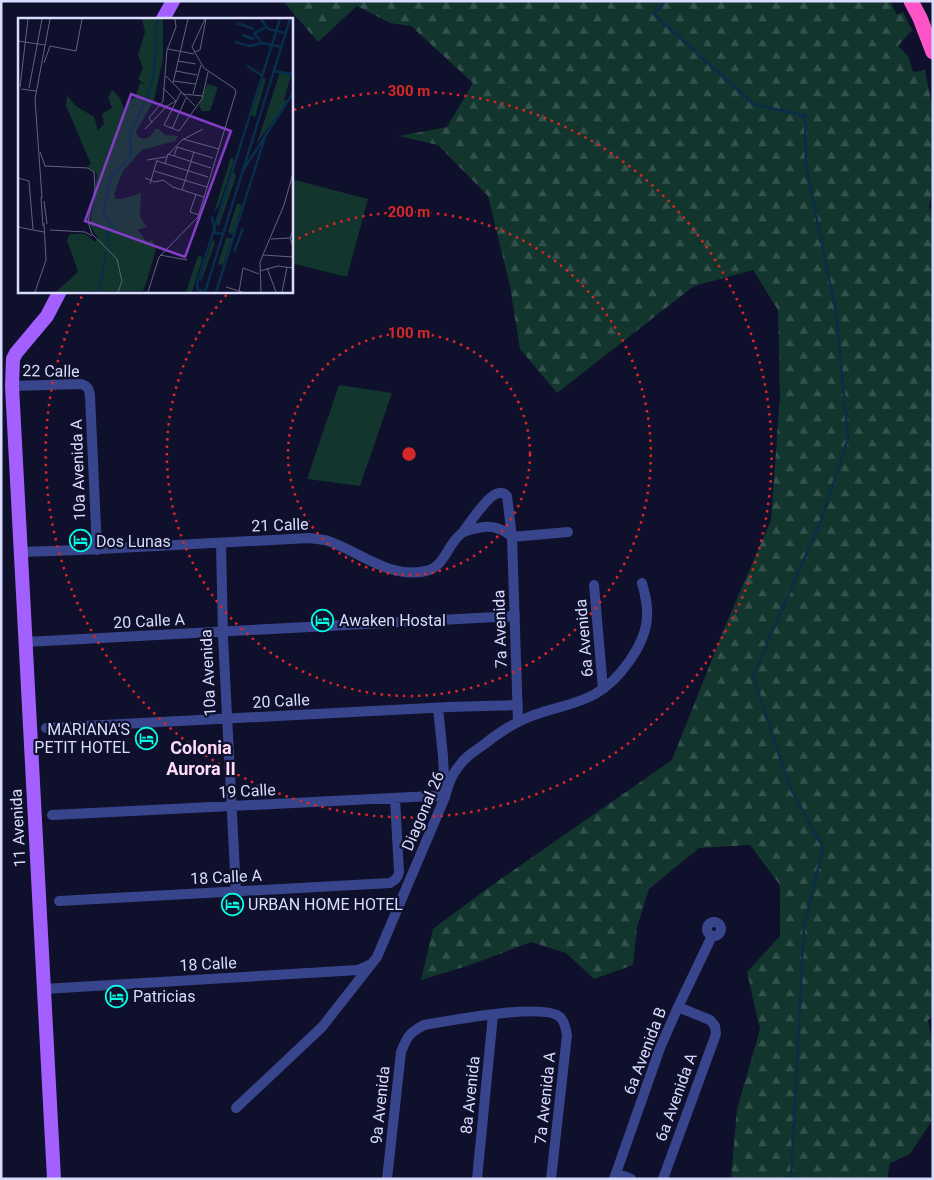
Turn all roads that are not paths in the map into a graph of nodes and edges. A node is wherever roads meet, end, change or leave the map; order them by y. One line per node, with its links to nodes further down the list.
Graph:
1 (172, 1): 3 (main road)
2 (911, 1): 4 (highway)
3 (164, 18)
4 (933, 52)
5 (59, 292): 6 (main road)
6 (12, 386): 7 (street, 22 Calle); 13 (main road, 11 Avenida)
7 (88, 388): 12 (street, 10a Avenida A)
8 (463, 532): 10 (street); 10 (street, 21 Calle); 11 (street, 21 Calle)
9 (568, 532): 10 (street)
10 (512, 537): 16 (street, 7a Avenida)
11 (221, 543): 12 (street, 21 Calle); 17 (street, 10a Avenida)
12 (97, 550): 13 (street, 21 Calle)
13 (21, 552): 18 (main road, 11 Avenida)
14 (642, 583): 19 (street, Diagonal 26)
15 (594, 585): 19 (street, 6a Avenida)
16 (514, 616): 17 (street, 20 Calle A); 20 (street, 7a Avenida)
17 (223, 632): 18 (street, 20 Calle A); 22 (street, 10a Avenida)
18 (26, 642): 33 (main road, 11 Avenida)
19 (603, 689): 23 (street, Diagonal 26)
20 (518, 705): 21 (street, 20 Calle); 23 (street, 7a Avenida)
21 (438, 708): 22 (street, 20 Calle); 25 (street)
22 (227, 719): 24 (street, 20 Calle); 27 (street, 10a Avenida)
23 (518, 721): 25 (street, Diagonal 26)
24 (46, 728)
25 (445, 797): 26 (street, 19 Calle); 32 (street, Diagonal 26)
26 (394, 799): 27 (street, 19 Calle); 29 (street, 18 Calle A)
27 (232, 807): 28 (street, 19 Calle); 29 (street, 10a Avenida)
28 (52, 815)
29 (236, 892): 30 (street, 18 Calle A)
30 (59, 900)
31 (712, 936): 34 (street, 6a Avenida B)
32 (372, 964): 33 (street, 18 Calle); 36 (street, Diagonal 26)
33 (44, 989): 38 (main road, 11 Avenida)
34 (678, 1007): 37 (street, 6a Avenida B); 43 (street, 6a Avenida A)
35 (493, 1015): 39 (street, 9a Avenida); 40 (street, 8a Avenida); 41 (street, 7a Avenida A)
36 (236, 1108)
37 (615, 1176): 42 (street)
38 (54, 1179)
39 (387, 1179)
40 (477, 1179)
41 (552, 1179)
42 (631, 1179)
43 (663, 1179)

